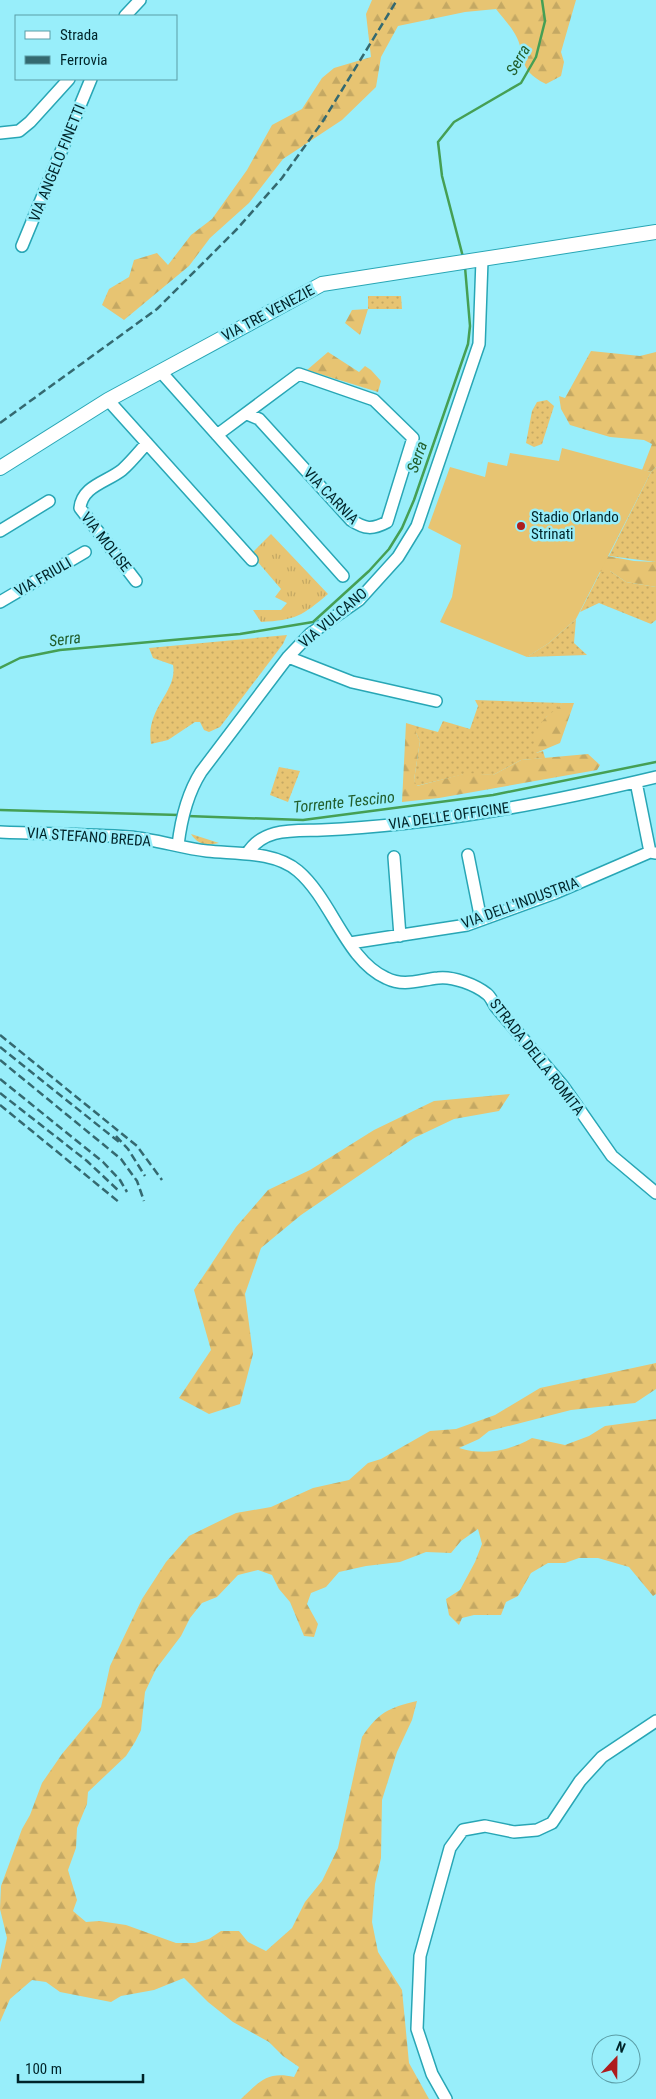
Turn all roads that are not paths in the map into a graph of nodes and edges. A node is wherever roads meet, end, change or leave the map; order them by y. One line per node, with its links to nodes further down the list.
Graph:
1 (140, 0): 2 (street)
2 (126, 15)
3 (68, 80): 5 (street, VIA ANGELO FINETTI)
4 (91, 80): 7 (street, VIA ANGELO FINETTI)
5 (0, 133)
6 (656, 232): 8 (main road, VIA TRE VENEZIE)
7 (22, 246)
8 (477, 261): 9 (main road, VIA TRE VENEZIE); 22 (street, VIA VULCANO)
9 (161, 372): 10 (main road, VIA TRE VENEZIE); 12 (street)
10 (108, 400): 13 (street); 14 (main road, VIA TRE VENEZIE)
11 (248, 414): 11 (street, VIA CARNIA); 12 (street, VIA CARNIA)
12 (217, 435): 19 (street)
13 (147, 443): 18 (street); 20 (street, VIA MOLISE)
14 (0, 468)
15 (49, 501): 16 (street)
16 (0, 531)
17 (86, 552): 21 (street, VIA FRIULI)
18 (252, 560)
19 (343, 576)
20 (136, 581)
21 (0, 602)
22 (288, 657): 23 (street); 27 (street, VIA VULCANO)
23 (436, 701)
24 (656, 777): 25 (street, VIA DELLE OFFICINE)
25 (636, 782): 28 (street); 29 (street, VIA DELLE OFFICINE)
26 (0, 832): 27 (street, VIA STEFANO BREDA)
27 (178, 845): 29 (street, STRADA DELLA ROMITA)
28 (653, 853): 32 (street, VIA DELL'INDUSTRIA)
29 (247, 854): 34 (street, STRADA DELLA ROMITA)
30 (468, 855): 32 (street)
31 (394, 857): 33 (street)
32 (482, 920): 33 (street, VIA DELL'INDUSTRIA)
33 (400, 936): 34 (street, VIA DELL'INDUSTRIA)
34 (350, 943): 35 (street, STRADA DELLA ROMITA)
35 (656, 1193)
36 (656, 1721): 37 (street)
37 (446, 2099)

